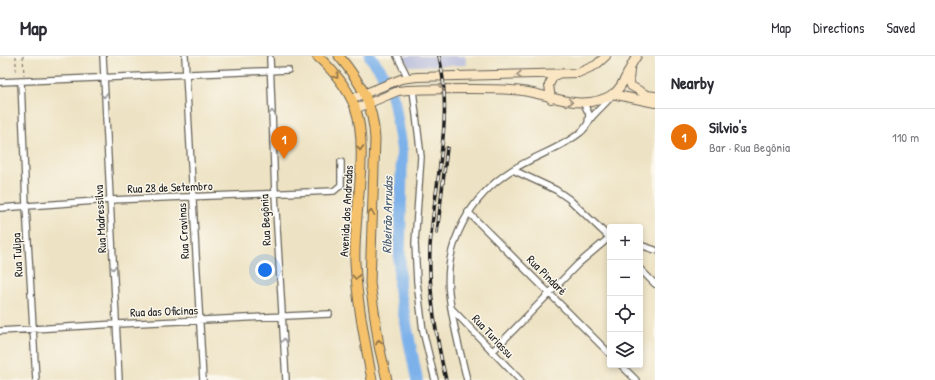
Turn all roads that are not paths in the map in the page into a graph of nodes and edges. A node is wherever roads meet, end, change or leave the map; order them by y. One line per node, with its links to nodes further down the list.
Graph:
1 (102, 56): 14 (street, Rua Madressilva)
2 (185, 56): 12 (street, Rua Cravinas)
3 (317, 56): 22 (main road, Avenida dos Andradas, one-way to 22)
4 (338, 56): 19 (main road, Avenida dos Andradas)
5 (397, 56): 15 (street)
6 (606, 56): 13 (main road)
7 (637, 56): 9 (main road)
8 (270, 58): 11 (street, Rua Begônia)
9 (630, 65): 20 (main road); 21 (main road)
10 (288, 70): 11 (street)
11 (271, 71): 12 (street); 31 (street, Rua Begônia, one-way to 11)
12 (186, 73): 14 (street); 32 (street, Rua Cravinas)
13 (558, 74): 15 (main road, one-way to 15); 23 (main road)
14 (103, 78): 16 (street); 33 (street, Rua Madressilva, one-way to 33)
15 (404, 78): 19 (main road)
16 (21, 81): 17 (street); 34 (street, Rua Tulipa)
17 (0, 82)
18 (412, 90): 23 (main road, one-way to 23); 24 (main road); 60 (street)
19 (368, 91): 22 (main road); 24 (main road, Avenida dos Andradas)
20 (612, 94): 25 (main road); 26 (main road); 28 (street)
21 (655, 96)
22 (351, 99): 27 (main road, Avenida dos Andradas)
23 (551, 99): 26 (main road, one-way to 26)
24 (373, 101): 27 (main road); 59 (main road, Avenida dos Andradas, one-way to 24)
25 (655, 102)
26 (584, 104): 28 (street)
27 (355, 109): 58 (main road, Avenida dos Andradas, one-way to 58)
28 (588, 123): 30 (street)
29 (341, 162): 31 (street, Rua 28 de Setembro)
30 (513, 170): 36 (street); 37 (street)
31 (275, 194): 32 (street, Rua 28 de Setembro); 46 (street, Rua Begônia)
32 (193, 197): 33 (street, Rua 28 de Setembro); 47 (street, Rua Cravinas)
33 (110, 200): 34 (street, Rua 28 de Setembro); 48 (street, Rua Madressilva, one-way to 48)
34 (26, 206): 35 (street, Rua 28 de Setembro); 49 (street, Rua Tulipa)
35 (0, 208)
36 (468, 212): 43 (street, Rua Pindaré); 44 (street)
37 (607, 234)
38 (607, 240): 43 (street)
39 (643, 246): 40 (street)
40 (655, 250)
41 (643, 272): 42 (street)
42 (655, 284)
43 (549, 293): 51 (street, Rua Pindaré); 52 (street)
44 (451, 307): 52 (street, Rua Turiassu); 61 (street)
45 (329, 314): 46 (street, Rua das Oficinas)
46 (282, 318): 47 (street, Rua das Oficinas); 57 (street, Rua Begônia, one-way to 46)
47 (199, 320): 48 (street, Rua das Oficinas); 56 (street, Rua Cravinas)
48 (116, 324): 49 (street, Rua das Oficinas); 55 (street, Rua Madressilva)
49 (33, 330): 50 (street, Rua das Oficinas); 54 (street, Rua Tulipa)
50 (0, 331)
51 (607, 351)
52 (492, 352): 62 (street, Rua Turiassu)
53 (624, 368): 63 (street)
54 (36, 380)
55 (119, 380)
56 (203, 380)
57 (286, 380)
58 (372, 380)
59 (387, 380)
60 (434, 380)
61 (466, 380)
62 (520, 380)
63 (636, 380)

